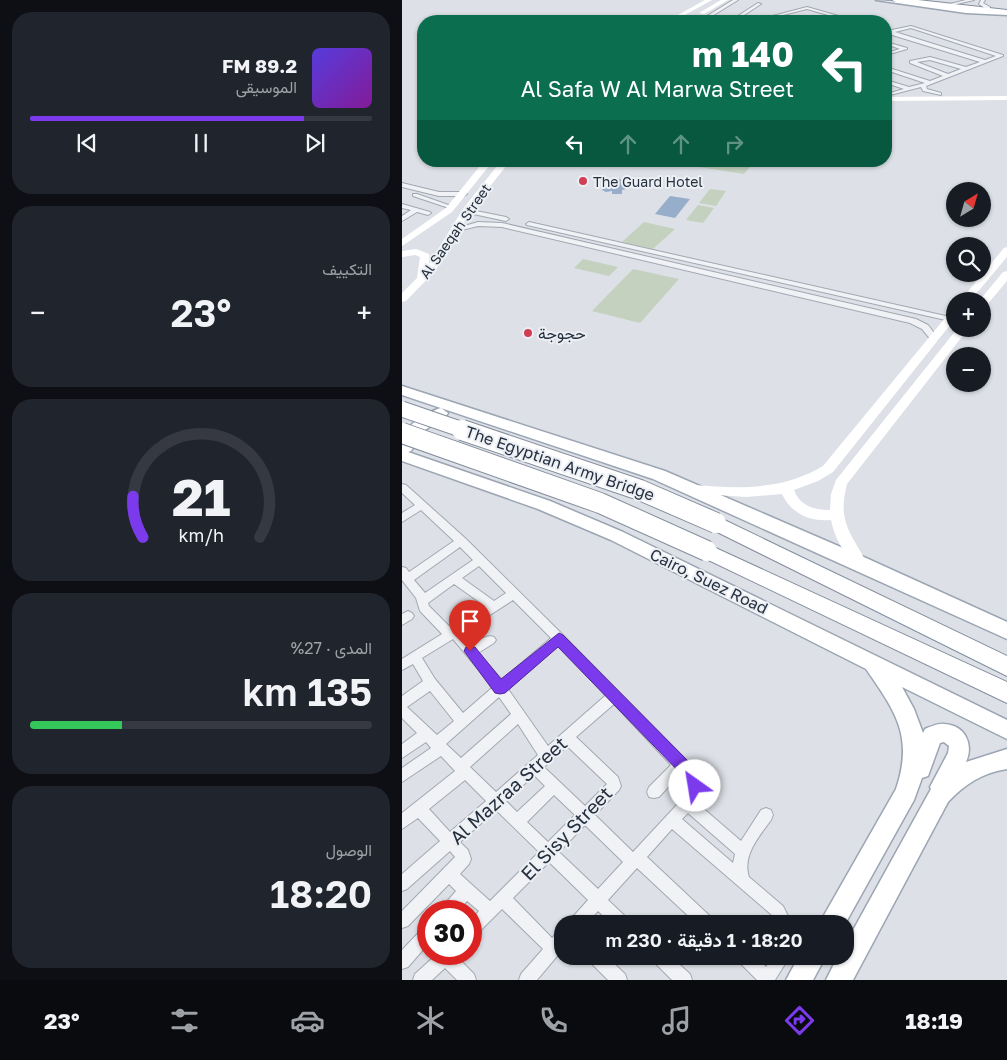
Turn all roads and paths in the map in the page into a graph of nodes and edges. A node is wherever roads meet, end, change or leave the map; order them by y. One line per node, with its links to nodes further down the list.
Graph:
1 (709, 0): 12 (street)
2 (725, 0): 13 (street)
3 (736, 0): 14 (street)
4 (879, 0): 11 (main road)
5 (896, 0): 11 (highway)
6 (912, 0): 9 (main road)
7 (972, 0): 9 (street)
8 (983, 0): 10 (street)
9 (948, 5): 10 (main road)
10 (988, 8): 11 (main road)
11 (1007, 12)
12 (681, 15)
13 (704, 15)
14 (707, 15)
15 (744, 15): 16 (street)
16 (747, 15)
17 (779, 15): 18 (street)
18 (832, 15)
19 (892, 31): 23 (street)
20 (892, 34): 23 (street)
21 (892, 45): 22 (street)
22 (892, 53)
23 (985, 62): 24 (street)
24 (966, 69): 26 (street); 26 (street)
25 (892, 70): 28 (street)
26 (949, 76): 28 (street)
27 (892, 83): 29 (street)
28 (926, 84): 29 (street); 30 (street)
29 (909, 89): 32 (street)
30 (939, 94): 31 (street); 33 (street)
31 (1006, 94)
32 (892, 95)
33 (892, 96)
34 (892, 96): 35 (street)
35 (1006, 98)
36 (484, 167): 41 (street, Al Saeqah Street)
37 (501, 167): 46 (street, Al Saeqah Street)
38 (402, 185): 40 (street)
39 (403, 193): 42 (street)
40 (443, 194): 41 (street); 42 (street)
41 (464, 194): 43 (street, Al Saeqah Street)
42 (436, 200): 43 (street)
43 (452, 207): 51 (street, Al Saeqah Street)
44 (404, 208): 45 (street)
45 (416, 210): 47 (street); 48 (street)
46 (466, 211): 49 (street); 50 (street, Al Saeqah Street)
47 (428, 213)
48 (402, 219)
49 (491, 219): 50 (street); 61 (street); 63 (street)
50 (454, 230): 55 (street, Al Saeqah Street)
51 (402, 243)
52 (1006, 250): 58 (street)
53 (402, 254): 55 (street)
54 (1006, 274): 59 (street)
55 (423, 279): 56 (street, Al Saeqah Street)
56 (414, 288): 57 (street); 60 (street, Al Saeqah Street)
57 (402, 292)
58 (972, 292)
59 (991, 293)
60 (402, 299)
61 (923, 314): 62 (street); 63 (street)
62 (946, 316)
63 (916, 322): 66 (street)
64 (946, 323): 66 (street)
65 (957, 337): 77 (street)
66 (934, 338): 74 (street)
67 (402, 390): 68 (main road)
68 (431, 400): 69 (main road); 71 (main road)
69 (454, 407): 72 (main road); 75 (main road)
70 (402, 409): 96 (highway, The Egyptian Army Bridge, bridge)
71 (402, 432): 80 (highway, The Egyptian Army Bridge, bridge)
72 (402, 455): 94 (main road, Cairo, Suez Road)
73 (402, 487): 76 (street)
74 (786, 487): 75 (street); 77 (street)
75 (694, 490): 82 (main road)
76 (422, 505): 78 (street); 79 (street)
77 (836, 514): 82 (street)
78 (402, 518)
79 (461, 541): 81 (street); 83 (street)
80 (706, 551): 99 (highway, Cairo, Suez Road)
81 (480, 560): 84 (street); 85 (street)
82 (860, 563): 88 (main road)
83 (405, 575): 86 (street)
84 (453, 578): 86 (street); 87 (street)
85 (514, 594): 87 (street); 90 (street)
86 (422, 601): 89 (street)
87 (493, 606): 89 (street)
88 (1006, 631)
89 (452, 633): 92 (street); 93 (street)
90 (559, 638): 98 (street); 100 (street)
91 (490, 640): 92 (street)
92 (470, 651): 98 (street)
93 (415, 657): 95 (street); 97 (street)
94 (870, 660): 104 (main road, Cairo, Suez Road); 114 (main road)
95 (402, 664)
96 (1006, 667)
97 (431, 683): 101 (street); 103 (street)
98 (500, 688): 102 (street); 103 (street)
99 (1001, 692)
100 (614, 696): 105 (street, Al Mazraa Street); 111 (street)
101 (402, 709): 106 (street)
102 (519, 715): 108 (street); 112 (street)
103 (462, 721): 106 (street)
104 (1006, 730)
105 (567, 738): 108 (street, Al Mazraa Street); 122 (street, El Sisy Street)
106 (434, 742): 107 (street); 112 (street); 113 (street)
107 (402, 752)
108 (547, 756): 110 (street, Al Mazraa Street)
109 (1006, 759): 117 (main road)
110 (534, 767): 115 (street); 118 (street, Al Mazraa Street)
111 (686, 769): 116 (street); 119 (street)
112 (462, 770): 118 (street); 120 (street)
113 (402, 776)
114 (911, 782): 117 (main road); 142 (main road)
115 (554, 786): 122 (street); 125 (street)
116 (654, 792)
117 (940, 795): 163 (main road)
118 (495, 802): 125 (street); 126 (street, Al Mazraa Street)
119 (688, 804): 123 (street); 127 (street)
120 (419, 809): 124 (street); 126 (street)
121 (766, 814): 127 (street)
122 (585, 816): 128 (street, El Sisy Street); 129 (street)
123 (672, 820): 129 (street); 131 (street)
124 (402, 822)
125 (517, 822): 128 (street)
126 (450, 842): 130 (street); 132 (street, Al Mazraa Street)
127 (743, 852): 131 (street)
128 (548, 853): 134 (street, El Sisy Street); 136 (street)
129 (635, 860): 136 (street); 140 (street)
130 (450, 875): 133 (street); 144 (street)
131 (743, 881): 141 (street)
132 (402, 884)
133 (467, 890): 135 (street); 137 (street)
134 (503, 898): 137 (street, El Sisy Street); 145 (street)
135 (458, 900)
136 (597, 900): 138 (street); 139 (street)
137 (490, 911): 143 (street, El Sisy Street)
138 (584, 915)
139 (613, 915)
140 (698, 915)
141 (779, 915)
142 (836, 915)
143 (482, 919)
144 (404, 921)
145 (554, 940)
146 (417, 945): 148 (street)
147 (554, 948): 159 (street)
148 (402, 961)
149 (436, 965): 157 (street)
150 (455, 965): 158 (street)
151 (603, 965): 160 (street)
152 (668, 965): 161 (street)
153 (752, 965): 156 (street)
154 (776, 965): 156 (street)
155 (808, 965): 162 (main road)
156 (767, 979)
157 (421, 980)
158 (468, 980)
159 (527, 980)
160 (619, 980)
161 (684, 980)
162 (800, 980)
163 (839, 980)

